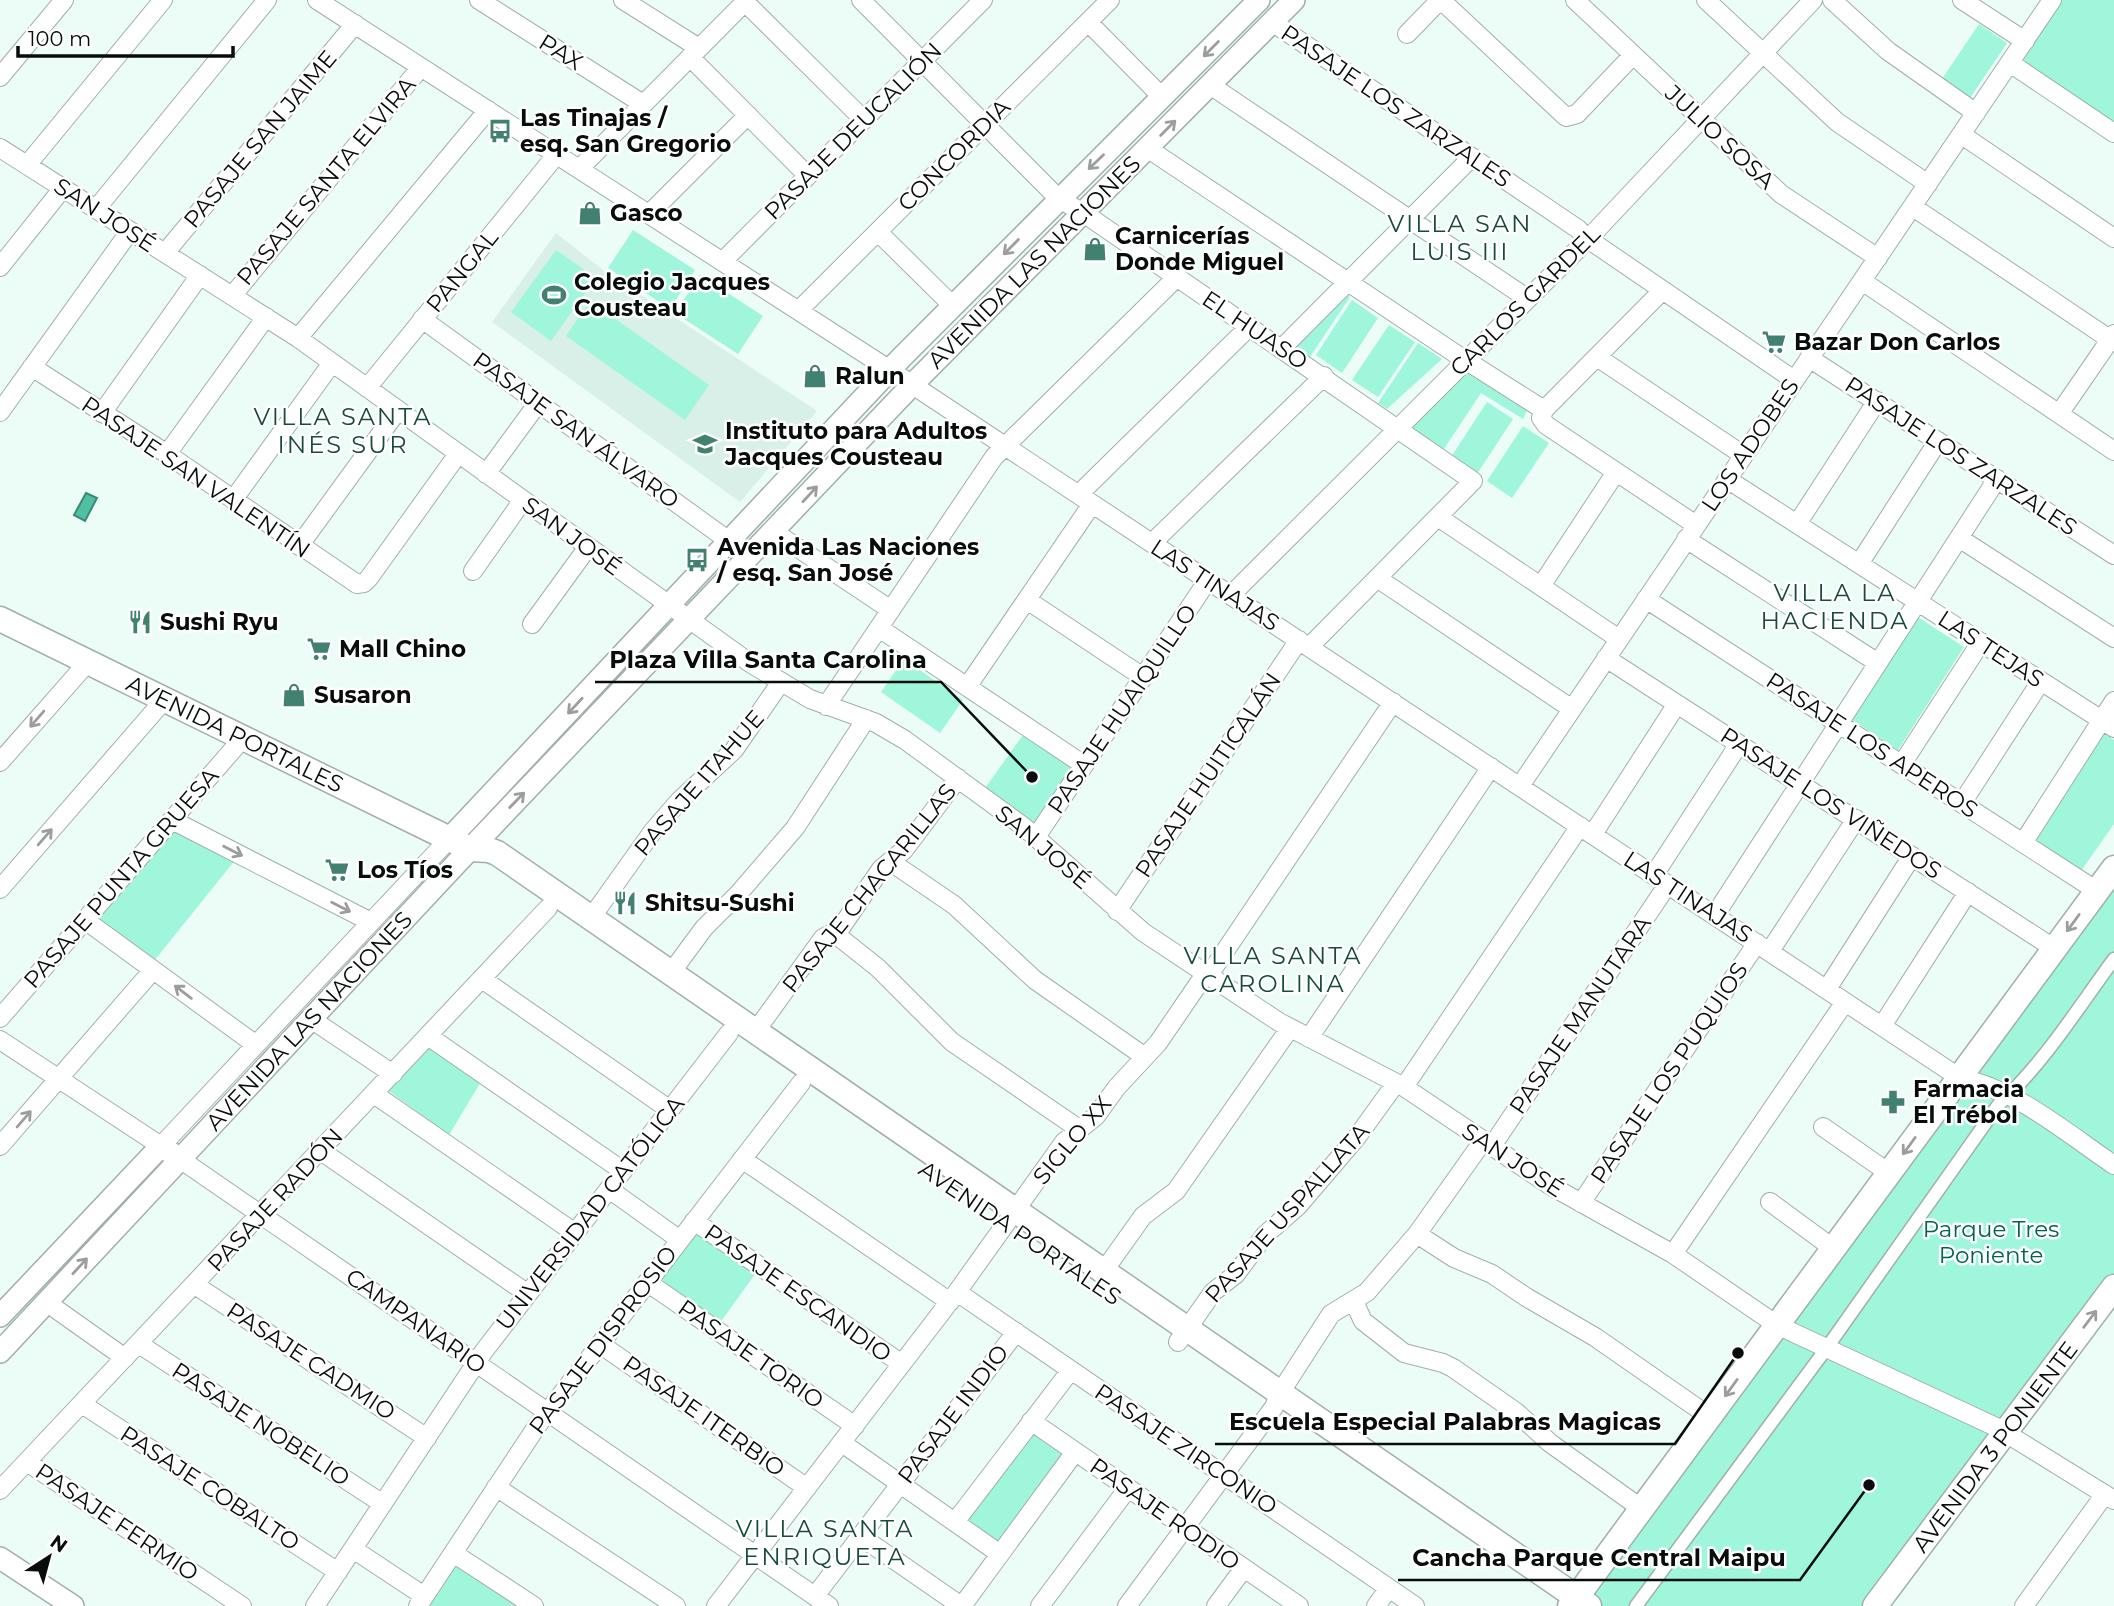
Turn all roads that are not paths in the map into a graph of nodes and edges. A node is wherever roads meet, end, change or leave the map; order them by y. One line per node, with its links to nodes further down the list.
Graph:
1 (64, 0): 31 (street)
2 (163, 0): 47 (street)
3 (267, 0): 54 (street)
4 (317, 0): 22 (street, LAS TINAJAS)
5 (479, 0): 34 (street, PAX)
6 (623, 0): 25 (street)
7 (861, 0): 28 (street, EL HUASO)
8 (1110, 0): 20 (street, CONCORDIA)
9 (1258, 0): 33 (street, AVENIDA LAS NACIONES, one-way to 33)
10 (1294, 0): 21 (street, AVENIDA LAS NACIONES)
11 (1440, 0): 23 (street); 27 (street)
12 (1575, 0): 27 (street, JULIO SOSA)
13 (1706, 0): 26 (street)
14 (1813, 0): 26 (street, CARLOS GARDEL)
15 (1832, 0): 36 (street)
16 (1962, 0): 24 (street)
17 (2052, 0): 24 (street, LOS ADOBES)
18 (746, 1): 25 (street); 39 (street)
19 (980, 1): 28 (street, PASAJE DEUCALIÓN)
20 (1088, 22): 33 (street); 40 (street, CONCORDIA)
21 (1272, 22): 32 (street, AVENIDA LAS NACIONES); 46 (street, PASAJE LOS ZARZALES)
22 (355, 24): 30 (street, LAS TINAJAS); 62 (street, PASAJE SAN JAIME)
23 (1407, 34)
24 (2025, 41): 29 (street, LOS ADOBES)
25 (694, 52): 34 (street); 37 (street)
26 (1762, 54): 38 (street, CARLOS GARDEL); 50 (street)
27 (1633, 55): 38 (street, JULIO SOSA)
28 (922, 62): 39 (street, PASAJE DEUCALIÓN); 40 (street, EL HUASO)
29 (2010, 63): 36 (street, LOS ADOBES); 41 (street)
30 (421, 67): 35 (street, LAS TINAJAS); 71 (street, PASAJE SANTA ELVIRA)
31 (0, 77)
32 (1210, 85): 44 (street, AVENIDA LAS NACIONES, one-way to 32); 57 (street)
33 (1162, 97): 52 (street, AVENIDA LAS NACIONES, one-way to 52)
34 (643, 104): 48 (street)
35 (488, 110): 45 (street, LAS TINAJAS); 78 (street)
36 (1976, 113): 42 (street, LOS ADOBES)
37 (748, 115): 49 (street); 56 (street)
38 (1701, 119): 61 (street, CARLOS GARDEL); 63 (street, JULIO SOSA)
39 (864, 120): 49 (street, PASAJE DEUCALIÓN)
40 (985, 124): 52 (street, EL HUASO); 59 (street, CONCORDIA)
41 (2113, 132)
42 (1962, 135): 50 (street, LOS ADOBES); 60 (street)
43 (0, 148): 47 (street, SAN JOSÉ)
44 (1147, 148): 55 (street, AVENIDA LAS NACIONES); 69 (street)
45 (557, 154): 48 (street, LAS TINAJAS); 76 (street, PANGAL)
46 (1472, 158): 57 (street); 61 (street, PASAJE LOS ZARZALES)
47 (27, 165): 51 (street, SAN JOSÉ)
48 (579, 169): 56 (street, LAS TINAJAS)
49 (808, 176): 64 (street, PASAJE DEUCALIÓN)
50 (1928, 184): 53 (street, LOS ADOBES)
51 (63, 188): 54 (street, SAN JOSÉ); 65 (street)
52 (1059, 199): 55 (street, EL HUASO); 73 (street, AVENIDA LAS NACIONES, one-way to 73)
53 (1913, 206): 63 (street, LOS ADOBES); 79 (street)
54 (96, 209): 58 (street, SAN JOSÉ)
55 (1082, 212): 67 (street, EL HUASO); 89 (street, AVENIDA LAS NACIONES)
56 (649, 214): 64 (street, LAS TINAJAS)
57 (1410, 220): 69 (street); 72 (street)
58 (130, 231): 62 (street, SAN JOSÉ); 85 (street)
59 (878, 232): 73 (street); 74 (street, CONCORDIA)
60 (2114, 238)
61 (1588, 240): 70 (street, PASAJE LOS ZARZALES); 72 (street, CARLOS GARDEL)
62 (165, 253): 66 (street, SAN JOSÉ)
63 (1878, 258): 68 (street, LOS ADOBES)
64 (723, 261): 74 (street, LAS TINAJAS)
65 (0, 267)
66 (200, 275): 71 (street, SAN JOSÉ); 96 (street)
67 (1177, 276): 77 (street, EL HUASO); 100 (street)
68 (1862, 281): 82 (street, LOS ADOBES); 97 (street)
69 (1348, 282): 80 (street); 83 (street)
70 (1662, 291): 81 (street); 88 (street, PASAJE LOS ZARZALES)
71 (232, 296): 75 (street, SAN JOSÉ)
72 (1528, 299): 83 (street, CARLOS GARDEL)
73 (952, 305): 86 (street, AVENIDA LAS NACIONES)
74 (799, 310): 86 (street, LAS TINAJAS)
75 (266, 317): 78 (street, SAN JOSÉ); 102 (street, PASAJE SANTA ELVIRA)
76 (422, 319): 90 (street, PANGAL); 92 (street, PASAJE SAN ÁLVARO)
77 (1250, 326): 80 (street, EL HUASO); 110 (street)
78 (298, 338): 84 (street, SAN JOSÉ)
79 (2113, 338): 97 (street)
80 (1282, 348): 87 (street, EL HUASO)
81 (1597, 356): 94 (street); 104 (street)
82 (1809, 358): 88 (street, LOS ADOBES); 91 (street, PASAJE LOS ZARZALES)
83 (1466, 360): 94 (street); 98 (street, CARLOS GARDEL)
84 (332, 363): 90 (street, SAN JOSÉ); 111 (street)
85 (32, 367): 95 (street); 96 (street, PASAJE SAN VALENTÍN)
86 (890, 370): 89 (street, LAS TINAJAS); 118 (street, AVENIDA LAS NACIONES)
87 (1324, 376): 98 (street, EL HUASO); 119 (street)
88 (1794, 380): 104 (street, LOS ADOBES)
89 (912, 384): 100 (street, LAS TINAJAS); 115 (street, AVENIDA LAS NACIONES, one-way to 89)
90 (367, 388): 93 (street, SAN JOSÉ)
91 (1877, 401): 99 (street, PASAJE LOS ZARZALES); 114 (street)
92 (538, 403): 106 (street); 118 (street, PASAJE SAN ÁLVARO)
93 (398, 410): 103 (street, SAN JOSÉ); 120 (street)
94 (1544, 410): 105 (street)
95 (0, 412)
96 (102, 413): 102 (street, PASAJE SAN VALENTÍN)
97 (2059, 414): 101 (street)
98 (1398, 428): 109 (street, EL HUASO); 128 (street, CARLOS GARDEL)
99 (1938, 441): 108 (street, PASAJE LOS ZARZALES); 123 (street)
100 (1004, 445): 110 (street, LAS TINAJAS); 133 (street)
101 (2114, 451)
102 (167, 454): 111 (street, PASAJE SAN VALENTÍN)
103 (458, 454): 106 (street, SAN JOSÉ); 120 (street, PASAJE SAN VALENTÍN)
104 (1743, 455): 107 (street, LOS ADOBES)
105 (1616, 472): 116 (street); 127 (street)
106 (486, 474): 112 (street, SAN JOSÉ)
107 (1727, 479): 114 (street, LAS TEJAS); 116 (street, LOS ADOBES)
108 (1997, 479): 117 (street); 122 (street, PASAJE LOS ZARZALES)
109 (1473, 481): 113 (street, PASAJE HUITICALÁN)
110 (1085, 499): 119 (street, LAS TINAJAS); 130 (street)
111 (233, 500): 120 (street, PASAJE SAN VALENTÍN)
112 (523, 500): 121 (street, SAN JOSÉ); 124 (street)
113 (1438, 517): 125 (street, PASAJE HUITICALÁN); 127 (street)
114 (1797, 524): 123 (street, LAS TEJAS)
115 (774, 532): 133 (street); 134 (street, AVENIDA LAS NACIONES)
116 (1691, 532): 129 (street, LOS ADOBES); 144 (street)
117 (1959, 538): 131 (street); 138 (street)
118 (729, 541): 132 (street, AVENIDA LAS NACIONES)
119 (1152, 543): 126 (street, LAS TINAJAS)
120 (299, 546)
121 (588, 547): 132 (street, SAN JOSÉ); 136 (street)
122 (2114, 555)
123 (1859, 564): 131 (street, LAS TEJAS)
124 (473, 571)
125 (1377, 578): 141 (street, PASAJE HUITICALÁN); 154 (street)
126 (1208, 580): 128 (street, LAS TINAJAS); 145 (street, PASAJE HUAIQUILLO)
127 (1541, 586): 139 (street)
128 (1231, 595): 141 (street, LAS TINAJAS)
129 (1646, 599): 139 (street, LOS ADOBES); 156 (street, PASAJE LOS APEROS)
130 (1027, 600): 145 (street); 148 (street)
131 (1918, 601): 140 (street, LAS TEJAS); 144 (street)
132 (669, 606): 134 (street, SAN JOSÉ); 173 (street, AVENIDA LAS NACIONES, one-way to 173)
133 (891, 610): 137 (street)
134 (690, 620): 147 (street, SAN JOSÉ); 173 (street, AVENIDA LAS NACIONES, one-way to 134)
135 (3, 624): 143 (main road, AVENIDA PORTALES)
136 (532, 624)
137 (879, 628): 148 (street); 153 (street)
138 (2114, 638)
139 (1619, 639): 142 (street, LOS ADOBES)
140 (1981, 642): 146 (street, LAS TEJAS); 161 (street)
141 (1304, 644): 150 (street, LAS TINAJAS); 182 (street, PASAJE HUITICALÁN)
142 (1606, 658): 152 (street, PASAJE LOS VIÑEDOS); 154 (street, LOS ADOBES)
143 (88, 662): 149 (main road, AVENIDA PORTALES); 160 (street, one-way to 160)
144 (1878, 663): 156 (street)
145 (1143, 677): 162 (street, PASAJE HUAIQUILLO)
146 (2041, 681): 157 (street, LAS TEJAS); 167 (street)
147 (782, 682): 153 (street, SAN JOSÉ); 184 (street, PASAJE ITAHUE)
148 (967, 687): 162 (street)
149 (164, 699): 158 (main road, AVENIDA PORTALES); 178 (street, one-way to 149)
150 (1393, 702): 163 (street, LAS TINAJAS); 193 (street, SIGLO XX)
151 (2114, 702): 157 (street)
152 (1677, 704): 159 (street, PASAJE LOS VIÑEDOS); 170 (street, PASAJE USPALLATA)
153 (826, 706): 155 (street, SAN JOSÉ)
154 (1572, 709): 166 (street, LOS ADOBES)
155 (866, 719): 164 (street, SAN JOSÉ); 192 (street)
156 (1839, 723): 161 (street, PASAJE LOS APEROS); 165 (street)
157 (2108, 724): 172 (street)
158 (243, 738): 169 (street, PASAJE PUNTA GRUESA); 173 (main road, AVENIDA PORTALES)
159 (1739, 744): 165 (street, PASAJE LOS VIÑEDOS); 177 (street, PASAJE MANUTARA)
160 (0, 762)
161 (1902, 764): 167 (street, PASAJE LOS APEROS)
162 (1084, 765): 171 (street, PASAJE HUAIQUILLO)
163 (1491, 767): 166 (street, LAS TINAJAS); 204 (street)
164 (958, 778): 171 (street, SAN JOSÉ); 175 (street, PASAJE CHACARILLAS)
165 (1800, 783): 168 (street, PASAJE LOS VIÑEDOS); 183 (street)
166 (1520, 786): 170 (street, LAS TINAJAS)
167 (1962, 803): 172 (street, PASAJE LOS APEROS)
168 (1856, 819): 174 (street, PASAJE LOS VIÑEDOS); 188 (street, PASAJE LOS PUQUIOS)
169 (172, 820): 185 (street, PASAJE PUNTA GRUESA); 186 (street, one-way to 186)
170 (1586, 830): 177 (street, LAS TINAJAS); 213 (street, PASAJE USPALLATA)
171 (1037, 837): 182 (street, SAN JOSÉ)
172 (2023, 843): 179 (street, PASAJE LOS APEROS)
173 (460, 844): 181 (main road, AVENIDA PORTALES); 184 (main road, AVENIDA PORTALES); 186 (street, AVENIDA LAS NACIONES); 198 (street, AVENIDA LAS NACIONES)
174 (1912, 856): 180 (street, PASAJE LOS VIÑEDOS); 195 (street)
175 (891, 862): 187 (street, PASAJE CHACARILLAS); 208 (street)
176 (2114, 868): 179 (main road)
177 (1661, 879): 183 (street, LAS TINAJAS); 219 (street, PASAJE MANUTARA)
178 (0, 889)
179 (2097, 891): 189 (main road, one-way to 189)
180 (1968, 892): 189 (street, PASAJE LOS VIÑEDOS); 199 (street)
181 (548, 908): 194 (street, PASAJE RADÓN); 202 (main road, AVENIDA PORTALES)
182 (1117, 911): 193 (street, SAN JOSÉ)
183 (1715, 915): 188 (street, LAS TINAJAS)
184 (591, 918): 192 (main road, AVENIDA PORTALES)
185 (85, 920): 191 (street); 197 (street, PASAJE PUNTA GRUESA)
186 (371, 922): 206 (street, AVENIDA LAS NACIONES)
187 (834, 933): 201 (street, PASAJE CHACARILLAS); 218 (street)
188 (1763, 947): 195 (street, LAS TINAJAS); 230 (street, PASAJE LOS PUQUIOS)
189 (2055, 948): 210 (main road)
190 (2114, 959): 215 (street)
191 (153, 970): 206 (street, one-way to 191); 211 (street)
192 (670, 974): 201 (main road, AVENIDA PORTALES)
193 (1207, 974): 200 (street, SAN JOSÉ); 208 (street, SIGLO XX)
194 (482, 979): 203 (street, PASAJE RADÓN); 216 (street)
195 (1827, 989): 196 (street, LAS TINAJAS)
196 (1845, 1002): 199 (street, LAS TINAJAS); 238 (street)
197 (0, 1018)
198 (311, 1019): 207 (street, AVENIDA LAS NACIONES); 209 (street)
199 (1882, 1026): 210 (street, LAS TINAJAS)
200 (1290, 1028): 204 (street, SAN JOSÉ); 239 (street)
201 (755, 1032): 232 (main road, AVENIDA PORTALES)
202 (729, 1033): 212 (main road, AVENIDA PORTALES); 216 (street, UNIVERSIDAD CATÓLICA)
203 (428, 1036): 209 (street, PASAJE RADÓN); 226 (street)
204 (1309, 1038): 213 (street, SAN JOSÉ)
205 (0, 1040): 211 (street, CAMPANARIO)
206 (261, 1040): 207 (street); 221 (street, AVENIDA LAS NACIONES)
207 (283, 1049): 223 (street, AVENIDA LAS NACIONES)
208 (1145, 1057): 218 (street, SIGLO XX)
209 (393, 1074): 214 (street, PASAJE RADÓN)
210 (1960, 1077): 215 (street, LAS TINAJAS); 227 (main road, one-way to 227)
211 (59, 1078): 220 (street, one-way to 211); 221 (street, CAMPANARIO)
212 (801, 1083): 224 (street, PASAJE DISPROSIO); 232 (main road, AVENIDA PORTALES)
213 (1400, 1085): 219 (street, SAN JOSÉ); 250 (street, PASAJE USPALLATA)
214 (374, 1094): 222 (street, PASAJE RADÓN); 234 (street)
215 (2010, 1095): 225 (street, LAS TINAJAS); 253 (street)
216 (670, 1110): 226 (street, UNIVERSIDAD CATÓLICA)
217 (1823, 1127): 227 (street)
218 (1079, 1129): 232 (street, SIGLO XX)
219 (1488, 1144): 230 (street, SAN JOSÉ); 235 (street, PASAJE MANUTARA)
220 (0, 1146)
221 (161, 1146): 223 (street, CAMPANARIO); 247 (street, AVENIDA LAS NACIONES)
222 (321, 1151): 231 (street, PASAJE RADÓN); 243 (street)
223 (180, 1159): 231 (street, CAMPANARIO); 246 (street, AVENIDA LAS NACIONES, one-way to 223)
224 (742, 1159): 233 (street, PASAJE DISPROSIO); 244 (street, PASAJE ZIRCONIO)
225 (2114, 1165)
226 (623, 1171): 228 (street, UNIVERSIDAD CATÓLICA)
227 (1889, 1173): 237 (main road)
228 (609, 1189): 234 (street, UNIVERSIDAD CATÓLICA); 236 (street)
229 (1770, 1202): 237 (street)
230 (1581, 1203): 238 (street, SAN JOSÉ)
231 (261, 1215): 241 (street, PASAJE RADÓN); 256 (street, CAMPANARIO)
232 (1011, 1218): 239 (main road, AVENIDA PORTALES); 244 (street, SIGLO XX); 250 (main road, AVENIDA PORTALES)
233 (694, 1221): 236 (street, PASAJE DISPROSIO); 257 (street, PASAJE ESCANDIO)
234 (575, 1233): 243 (street, UNIVERSIDAD CATÓLICA)
235 (1417, 1234): 245 (street, PASAJE MANUTARA); 262 (street)
236 (680, 1240): 240 (street, PASAJE DISPROSIO)
237 (1833, 1249): 248 (main road)
238 (1673, 1254): 248 (street, SAN JOSÉ)
239 (1103, 1272): 250 (main road, AVENIDA PORTALES)
240 (647, 1282): 252 (street, PASAJE DISPROSIO); 264 (street, PASAJE TORIO)
241 (195, 1284): 251 (street, PASAJE RADÓN); 266 (street, PASAJE CADMIO)
242 (2114, 1287): 265 (main road, AVENIDA 3 PONIENTE, one-way to 242)
243 (528, 1294): 256 (street, UNIVERSIDAD CATÓLICA)
244 (953, 1297): 249 (street, PASAJE ZIRCONIO); 257 (street, SIGLO XX)
245 (1356, 1300): 259 (street, PASAJE MANUTARA); 278 (street)
246 (47, 1302): 254 (street, AVENIDA LAS NACIONES); 255 (street)
247 (0, 1316)
248 (1777, 1325): 253 (street, SAN JOSÉ); 262 (main road, one-way to 262)
249 (1016, 1332): 258 (street, PASAJE ZIRCONIO); 271 (street, PASAJE INDIO)
250 (1183, 1336): 259 (main road, AVENIDA PORTALES)
251 (139, 1344): 255 (street, PASAJE RADÓN); 277 (street, PASAJE NOBELIO)
252 (600, 1344): 261 (street, PASAJE DISPROSIO); 273 (street, PASAJE ITERBIO)
253 (1826, 1349): 265 (street, SAN JOSÉ); 306 (street)
254 (0, 1352)
255 (125, 1358): 260 (street, PASAJE RADÓN)
256 (476, 1363): 261 (street, CAMPANARIO); 266 (street, UNIVERSIDAD CATÓLICA)
257 (902, 1364): 264 (street, SIGLO XX)
258 (1071, 1370): 263 (street); 270 (street, PASAJE ZIRCONIO)
259 (1277, 1400): 270 (street, PASAJE MANUTARA); 292 (main road, AVENIDA PORTALES)
260 (82, 1405): 269 (street, PASAJE RADÓN); 288 (street, PASAJE COBALTO)
261 (547, 1412): 272 (street, PASAJE DISPROSIO); 285 (street, CAMPANARIO)
262 (1710, 1417): 278 (main road)
263 (1031, 1422): 268 (street, PASAJE RODIO); 279 (street)
264 (855, 1426): 267 (street, SIGLO XX)
265 (2006, 1432): 276 (street, SAN JOSÉ); 307 (main road, AVENIDA 3 PONIENTE)
266 (427, 1438): 277 (street, UNIVERSIDAD CATÓLICA)
267 (842, 1443): 271 (street); 273 (street, SIGLO XX)
268 (1075, 1451): 274 (street, PASAJE RODIO); 284 (street)
269 (27, 1462): 275 (street, PASAJE RADÓN); 295 (street, PASAJE FERMIO)
270 (1225, 1474): 280 (street, PASAJE MANUTARA); 289 (street, PASAJE ZIRCONIO)
271 (900, 1484): 279 (street); 281 (street, PASAJE INDIO)
272 (496, 1487): 283 (street, PASAJE DISPROSIO); 298 (street)
273 (807, 1488): 285 (street, SIGLO XX)
274 (1128, 1488): 280 (street, PASAJE RODIO); 301 (street)
275 (0, 1490)
276 (2109, 1497): 308 (street)
277 (383, 1504): 282 (street, UNIVERSIDAD CATÓLICA)
278 (1642, 1509): 292 (main road)
279 (955, 1522): 284 (street)
280 (1185, 1527): 287 (street, PASAJE RODIO); 302 (street, PASAJE MANUTARA)
281 (860, 1536): 291 (street, PASAJE INDIO); 300 (street)
282 (353, 1549): 288 (street, UNIVERSIDAD CATÓLICA); 290 (street)
283 (453, 1553): 290 (street, PASAJE DISPROSIO); 297 (street)
284 (1000, 1554): 300 (street)
285 (756, 1556): 291 (street, CAMPANARIO); 299 (street, SIGLO XX)
286 (0, 1558): 294 (street)
287 (1244, 1568): 293 (street, PASAJE RODIO); 303 (street)
288 (338, 1572): 296 (street, UNIVERSIDAD CATÓLICA)
289 (1389, 1588): 304 (street); 305 (street, PASAJE ZIRCONIO)
290 (421, 1601)
291 (822, 1601)
292 (1579, 1603)
293 (1297, 1605)
294 (73, 1606)
295 (242, 1606)
296 (316, 1606)
297 (534, 1606)
298 (676, 1606)
299 (716, 1606)
300 (962, 1606)
301 (1040, 1606)
302 (1127, 1606)
303 (1216, 1606)
304 (1376, 1606)
305 (1415, 1606)
306 (1636, 1606)
307 (1875, 1606)
308 (2024, 1606)

